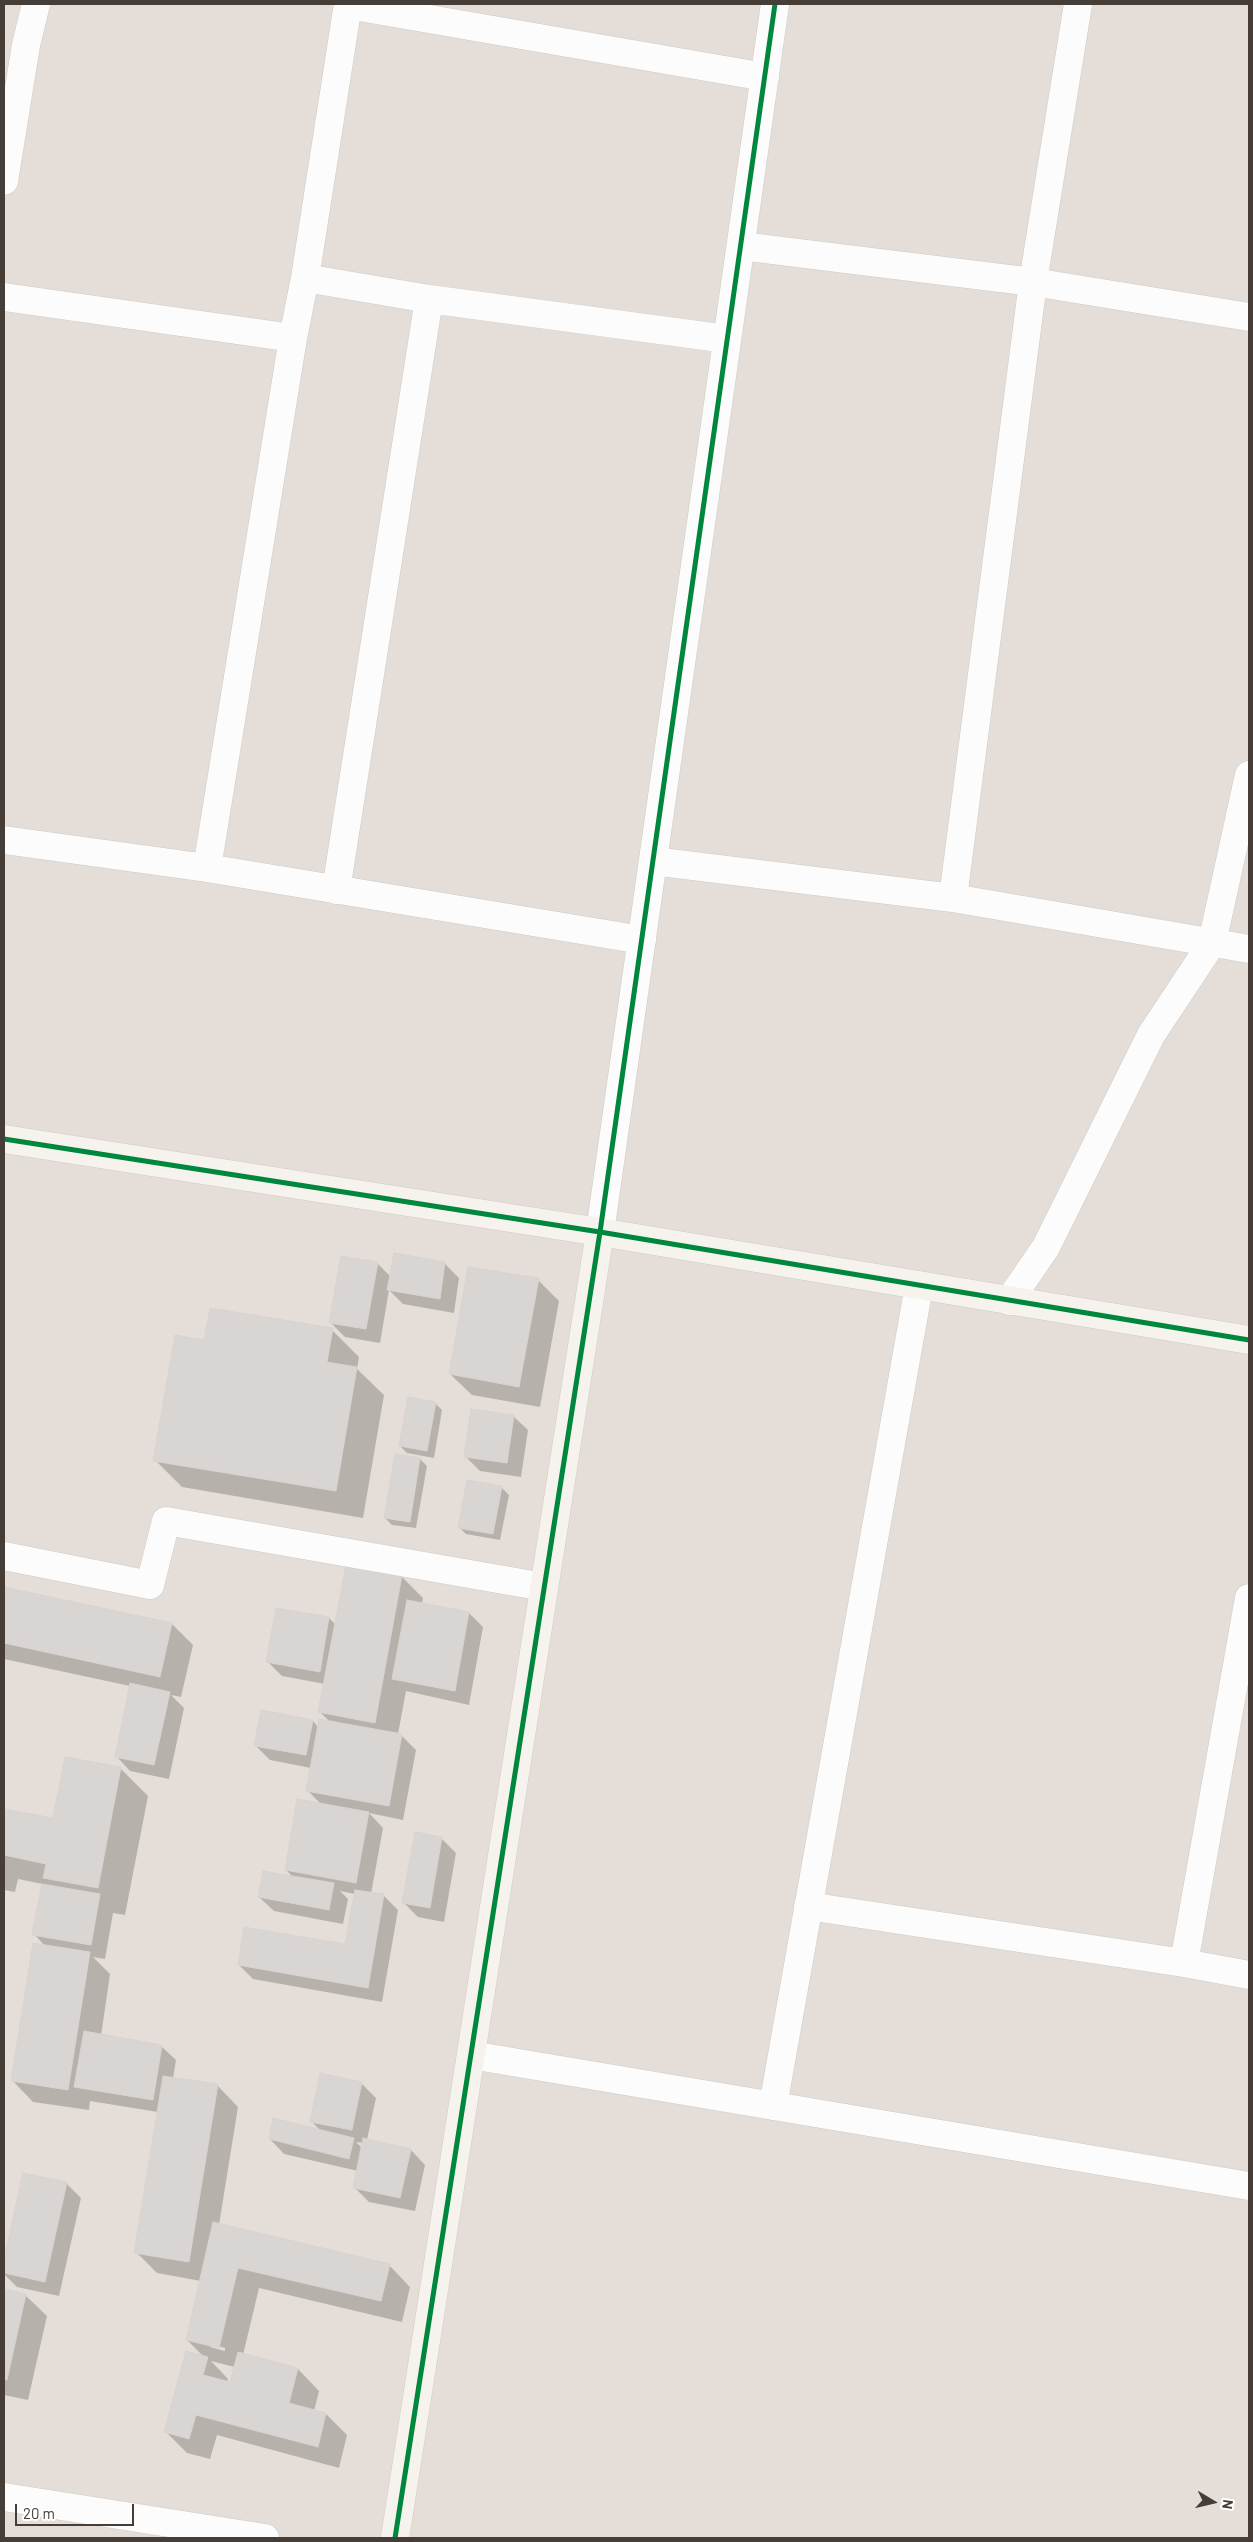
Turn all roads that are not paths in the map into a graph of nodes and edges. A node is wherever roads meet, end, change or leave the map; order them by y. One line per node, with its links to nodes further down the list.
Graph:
1 (36, 4): 6 (street)
2 (348, 4): 5 (street); 8 (street)
3 (775, 4): 5 (street)
4 (1078, 4): 9 (street)
5 (765, 77): 7 (street)
6 (4, 181)
7 (741, 246): 9 (street); 14 (street)
8 (306, 278): 11 (street); 13 (street)
9 (1033, 282): 12 (street); 20 (street)
10 (4, 297): 13 (street)
11 (429, 299): 14 (street); 19 (street)
12 (1249, 317)
13 (293, 338): 18 (street)
14 (727, 339): 17 (street)
15 (1249, 775): 22 (street)
16 (4, 840): 18 (street)
17 (653, 861): 20 (street); 21 (street)
18 (207, 868): 19 (street)
19 (336, 890): 21 (street)
20 (953, 898): 22 (street)
21 (642, 940): 25 (street)
22 (1212, 943): 23 (street); 27 (street)
23 (1249, 949)
24 (4, 1138): 25 (street)
25 (600, 1232): 26 (street); 30 (street)
26 (919, 1286): 27 (street); 32 (street)
27 (1009, 1300): 28 (street)
28 (1249, 1340)
29 (4, 1556): 30 (street)
30 (544, 1587): 35 (street)
31 (1249, 1598): 33 (street)
32 (808, 1906): 33 (street); 36 (street)
33 (1184, 1963): 34 (street)
34 (1249, 1975)
35 (471, 2056): 36 (street); 40 (street)
36 (773, 2106): 37 (street)
37 (1249, 2186)
38 (4, 2498): 39 (street)
39 (265, 2538)
40 (395, 2538)

